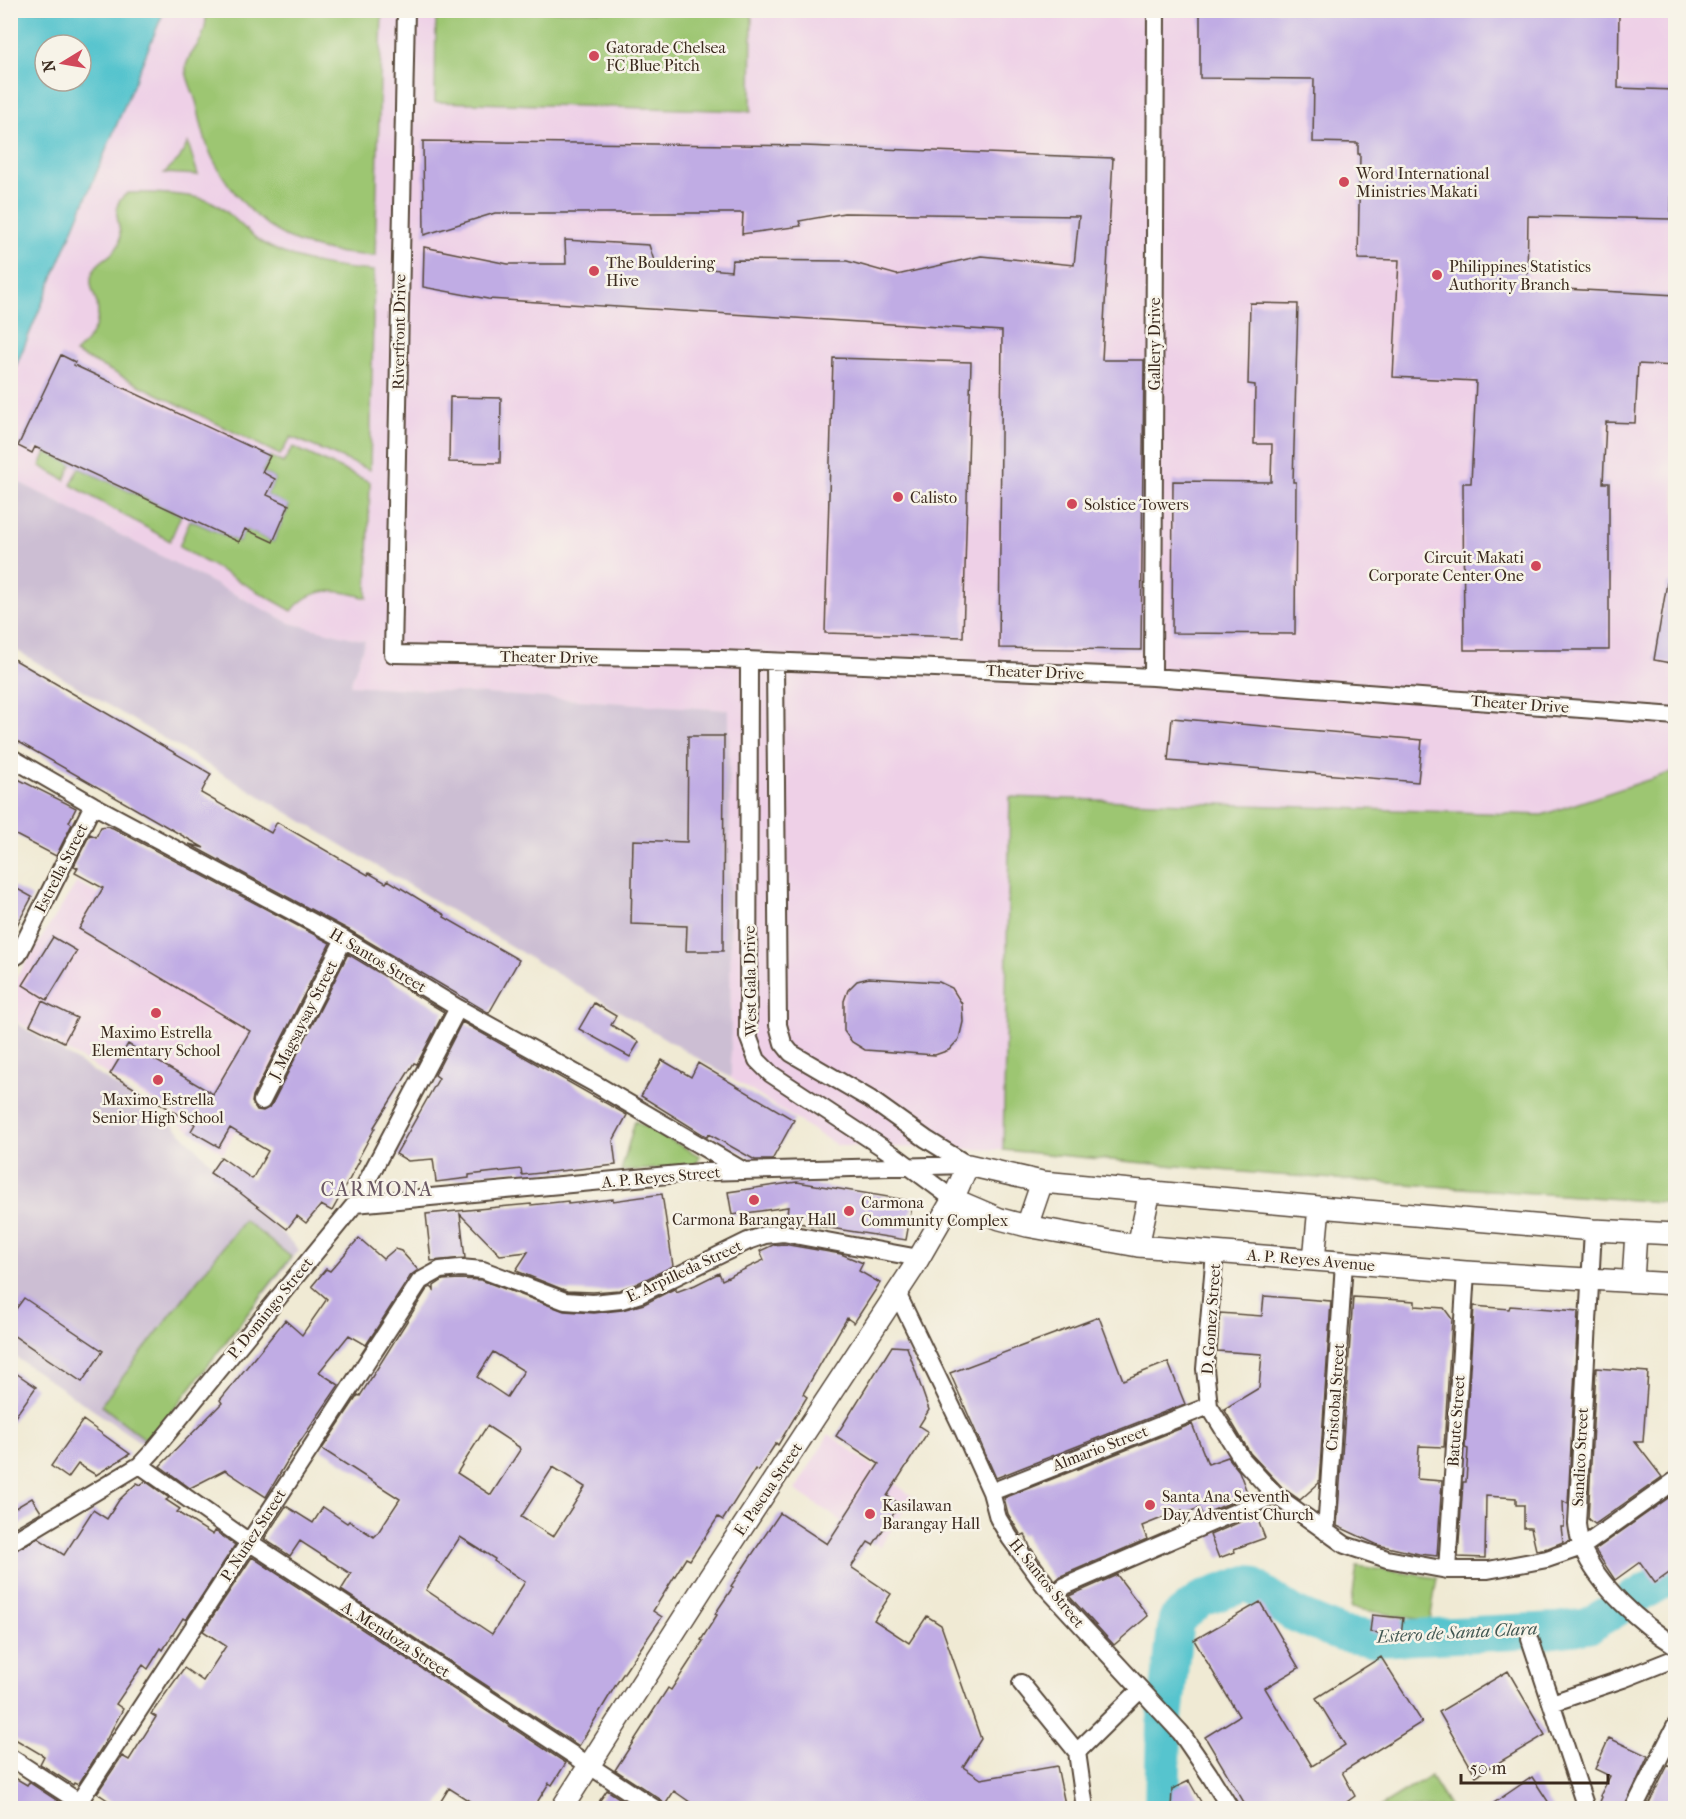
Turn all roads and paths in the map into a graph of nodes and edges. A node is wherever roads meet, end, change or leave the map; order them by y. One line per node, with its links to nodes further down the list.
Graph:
1 (406, 10): 3 (street, Riverfront Drive)
2 (1156, 10): 6 (street, Gallery Drive)
3 (393, 654): 4 (street, Theater Drive)
4 (749, 661): 5 (street, Theater Drive); 10 (street, West Gala Drive)
5 (775, 662): 6 (street, Theater Drive); 11 (street, West Gala Drive)
6 (1153, 677): 7 (street, Theater Drive)
7 (1676, 716)
8 (10, 757): 9 (street, H. Santos Street)
9 (93, 805): 14 (street, H. Santos Street); 15 (street, Estrella Street)
10 (749, 844): 11 (street); 12 (street, West Gala Drive)
11 (777, 844): 13 (street, West Gala Drive)
12 (750, 913): 13 (street); 19 (street, West Gala Drive)
13 (778, 913): 18 (street, West Gala Drive)
14 (344, 939): 16 (street, H. Santos Street); 17 (street, J. Magsaysay Street)
15 (10, 960)
16 (458, 1008): 20 (street, H. Santos Street); 24 (street, P. Domingo Street)
17 (262, 1101)
18 (968, 1165): 19 (street, A. P. Reyes Street); 21 (street); 23 (street, E. Pascua Street)
19 (911, 1167): 20 (street, A. P. Reyes Street); 23 (street, West Gala Drive)
20 (742, 1170): 24 (street, A. P. Reyes Street)
21 (1042, 1182): 22 (street); 26 (street)
22 (1150, 1191): 25 (street); 30 (street)
23 (953, 1199): 26 (street, A. P. Reyes Avenue); 34 (street, E. Pascua Street)
24 (355, 1204): 42 (street, P. Domingo Street)
25 (1319, 1207): 27 (street); 32 (street)
26 (1027, 1226): 30 (street, A. P. Reyes Avenue)
27 (1593, 1230): 28 (street); 37 (street, Sandico Street)
28 (1636, 1232): 29 (street); 38 (street)
29 (1676, 1234)
30 (1138, 1246): 31 (street, A. P. Reyes Avenue)
31 (1215, 1252): 32 (street, A. P. Reyes Avenue); 41 (street, D. Gomez Street)
32 (1314, 1260): 33 (street, A. P. Reyes Avenue)
33 (1344, 1263): 36 (street, A. P. Reyes Avenue); 46 (street, Cristobal Street)
34 (916, 1264): 35 (street, E. Arpilleda Street); 40 (street, E. Pascua Street)
35 (440, 1270): 47 (street, P. Nuñez Street)
36 (1466, 1272): 37 (street, A. P. Reyes Avenue); 50 (street, Batute Street)
37 (1589, 1278): 38 (street, A. P. Reyes Avenue); 49 (street, Sandico Street)
38 (1633, 1281): 39 (street, A. P. Reyes Avenue)
39 (1676, 1284)
40 (897, 1293): 44 (street, H. Santos Street); 61 (street, E. Pascua Street)
41 (1209, 1406): 44 (street, Almario Street); 45 (street, D. Gomez Street)
42 (140, 1466): 47 (street, A. Mendoza Street); 48 (street, P. Domingo Street)
43 (1676, 1480): 49 (street, D. Gomez Street)
44 (991, 1492): 51 (street, H. Santos Street)
45 (1275, 1495): 46 (street, D. Gomez Street); 51 (street)
46 (1326, 1532): 50 (street, D. Gomez Street)
47 (249, 1542): 61 (street, A. Mendoza Street); 62 (street, P. Nuñez Street)
48 (10, 1543)
49 (1582, 1547): 50 (street, D. Gomez Street); 53 (street, Sandico Street)
50 (1447, 1570)
51 (1054, 1595): 56 (street, H. Santos Street)
52 (1530, 1639): 57 (street)
53 (1676, 1646)
54 (1676, 1658): 57 (street)
55 (1021, 1683): 59 (street)
56 (1140, 1690): 59 (street); 66 (street, H. Santos Street)
57 (1552, 1703): 67 (street)
58 (1676, 1725): 68 (street)
59 (1077, 1752): 65 (street)
60 (10, 1757): 62 (street)
61 (590, 1767): 63 (street, E. Pascua Street); 64 (street, A. Mendoza Street)
62 (81, 1806)
63 (562, 1809)
64 (654, 1809)
65 (1085, 1809)
66 (1230, 1809)
67 (1586, 1809)
68 (1634, 1809)

